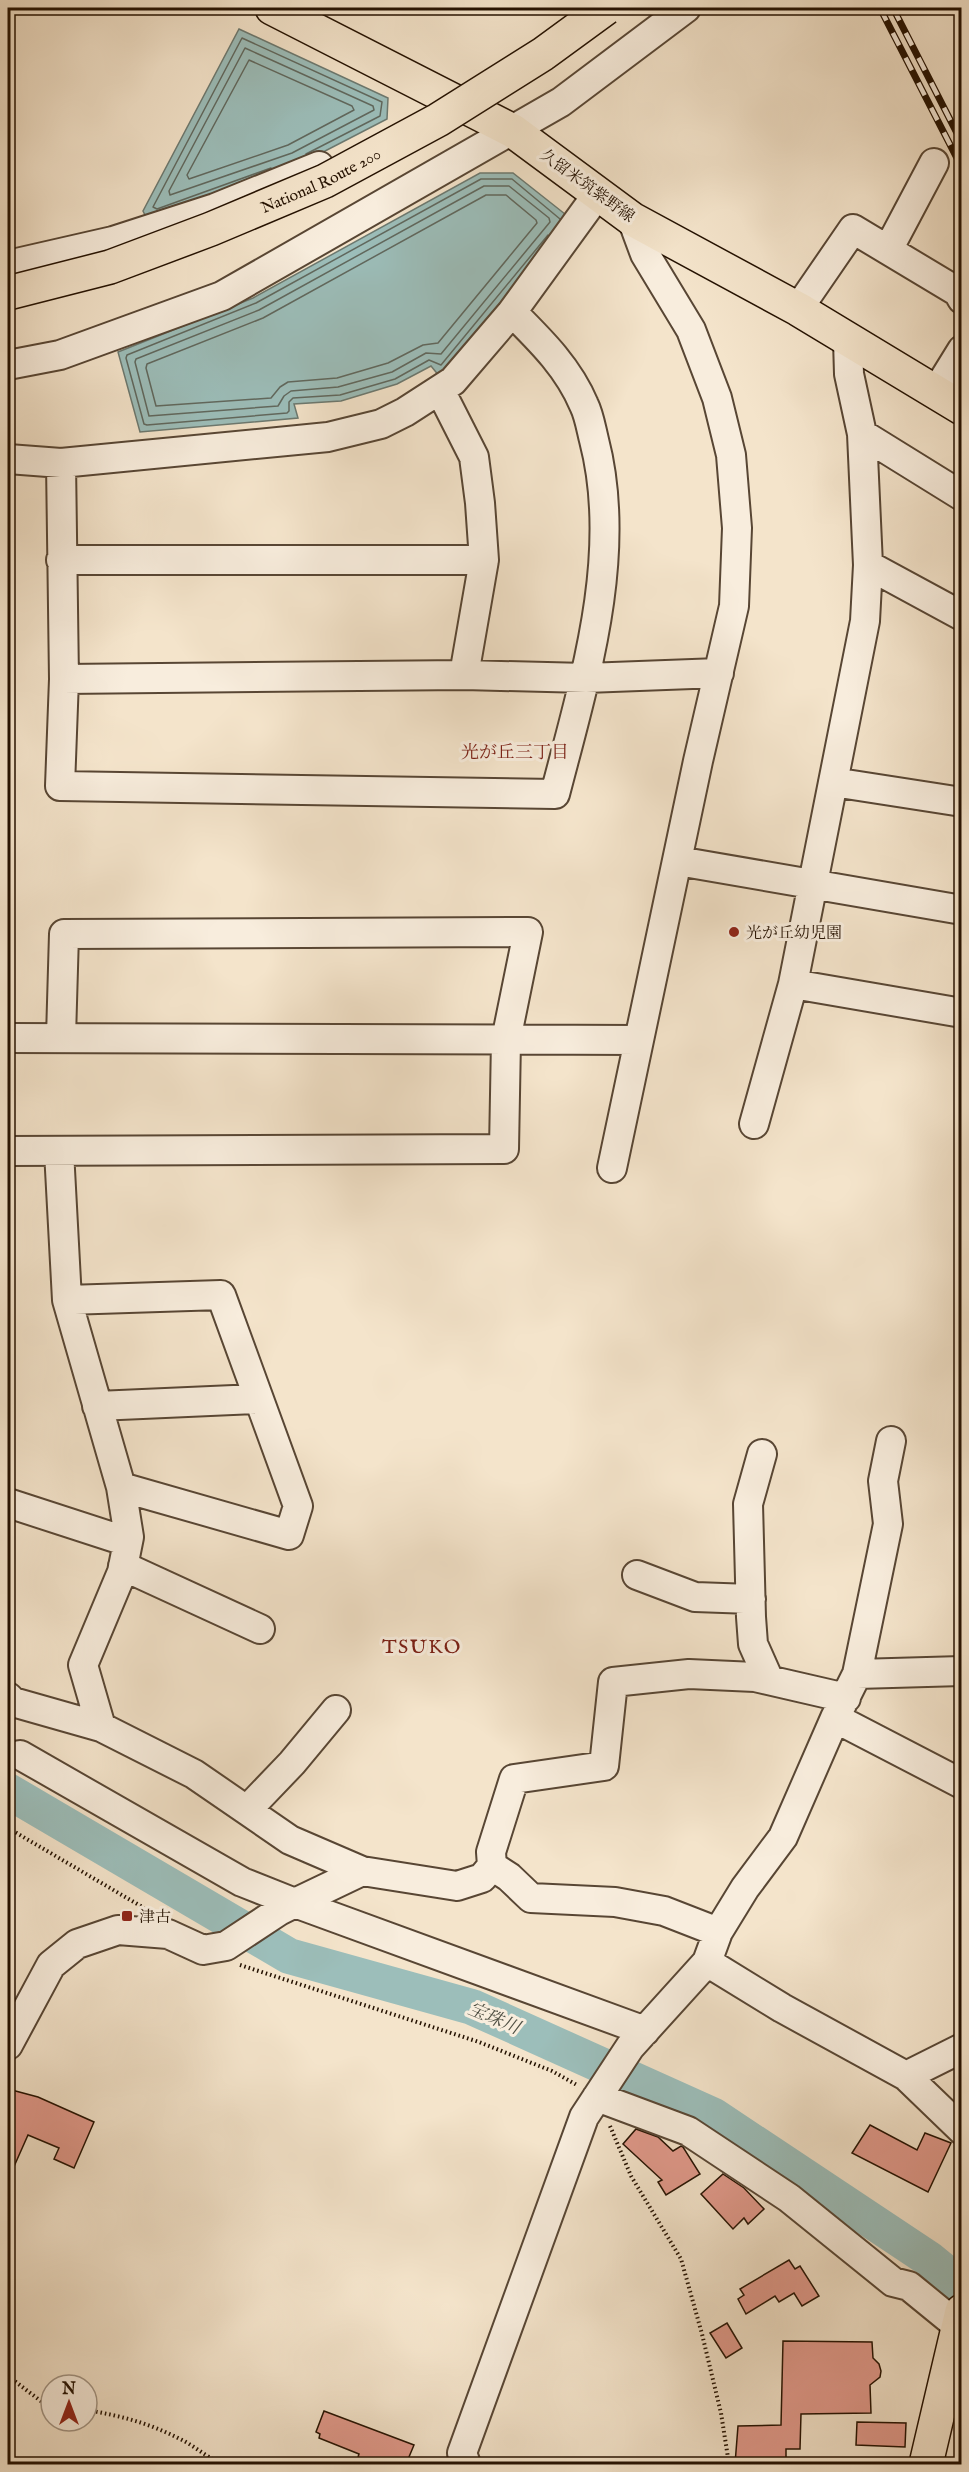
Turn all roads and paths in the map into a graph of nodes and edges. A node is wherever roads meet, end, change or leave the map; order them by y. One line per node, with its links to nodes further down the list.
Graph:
1 (272, 8): 4 (main road, 久留米筑紫野線)
2 (606, 8): 11 (main road, National Route 200, bridge)
3 (686, 8): 5 (street)
4 (448, 97): 5 (main road, 久留米筑紫野線); 10 (street)
5 (513, 131): 7 (main road, 久留米筑紫野線); 17 (street)
6 (934, 163): 9 (street)
7 (597, 195): 8 (main road, 久留米筑紫野線); 14 (street)
8 (632, 219): 13 (main road, 久留米筑紫野線); 28 (street)
9 (889, 249): 12 (street); 13 (street)
10 (8, 265)
11 (8, 293)
12 (962, 299)
13 (798, 309): 15 (main road, 久留米筑紫野線)
14 (512, 312): 18 (street); 30 (street)
15 (848, 340): 19 (main road, 久留米筑紫野線); 20 (street)
16 (962, 350): 19 (street)
17 (8, 365)
18 (440, 390): 22 (street); 25 (street)
19 (949, 400)
20 (862, 434): 23 (street); 26 (street)
21 (8, 459): 22 (street)
22 (61, 463): 24 (street)
23 (962, 496)
24 (61, 560): 25 (street); 31 (street)
25 (484, 560): 29 (street)
26 (868, 565): 27 (street); 32 (street)
27 (962, 616)
28 (719, 673): 30 (street); 34 (street)
29 (464, 675): 30 (street); 31 (street)
30 (586, 678): 31 (street)
31 (64, 679)
32 (833, 782): 33 (street); 35 (street)
33 (962, 802)
34 (678, 861): 35 (street); 42 (street)
35 (813, 886): 36 (street); 37 (street)
36 (962, 910)
37 (793, 984): 38 (street); 43 (street)
38 (962, 1013)
39 (61, 1037): 40 (street); 41 (street); 41 (street)
40 (8, 1038)
41 (506, 1040): 42 (street); 45 (street)
42 (639, 1040): 46 (street)
43 (754, 1124)
44 (8, 1151): 45 (street)
45 (59, 1151): 47 (street)
46 (612, 1168)
47 (68, 1300): 48 (street); 49 (street)
48 (258, 1399): 49 (street); 52 (street)
49 (97, 1406): 52 (street)
50 (891, 1441): 60 (street)
51 (762, 1454): 56 (street)
52 (121, 1487): 54 (street)
53 (8, 1503): 54 (street)
54 (126, 1554): 57 (street); 63 (street)
55 (637, 1575): 56 (street)
56 (751, 1599): 59 (street)
57 (260, 1629)
58 (962, 1671): 60 (street)
59 (769, 1680): 60 (street); 68 (street)
60 (846, 1696): 65 (street); 71 (street)
61 (8, 1697): 63 (street)
62 (336, 1710): 66 (street)
63 (101, 1727): 66 (street)
64 (20, 1755): 70 (street)
65 (962, 1784)
66 (247, 1810): 69 (street)
67 (8, 1828): 72 (path)
68 (492, 1866): 69 (street); 71 (street)
69 (362, 1871): 70 (street)
70 (287, 1907): 73 (street); 75 (street)
71 (718, 1932): 74 (street)
72 (168, 1935): 73 (street); 76 (street)
73 (215, 1948): 79 (path)
74 (707, 1962): 75 (street); 78 (street)
75 (637, 2039): 79 (street)
76 (8, 2045)
77 (962, 2048): 78 (street)
78 (906, 2076): 80 (street)
79 (601, 2092): 81 (street); 86 (street); 87 (path)
80 (962, 2130)
81 (960, 2317): 88 (main road)
82 (8, 2376): 83 (path)
83 (39, 2400)
84 (99, 2412): 85 (path)
85 (223, 2464)
86 (466, 2464)
87 (729, 2464)
88 (926, 2464)

